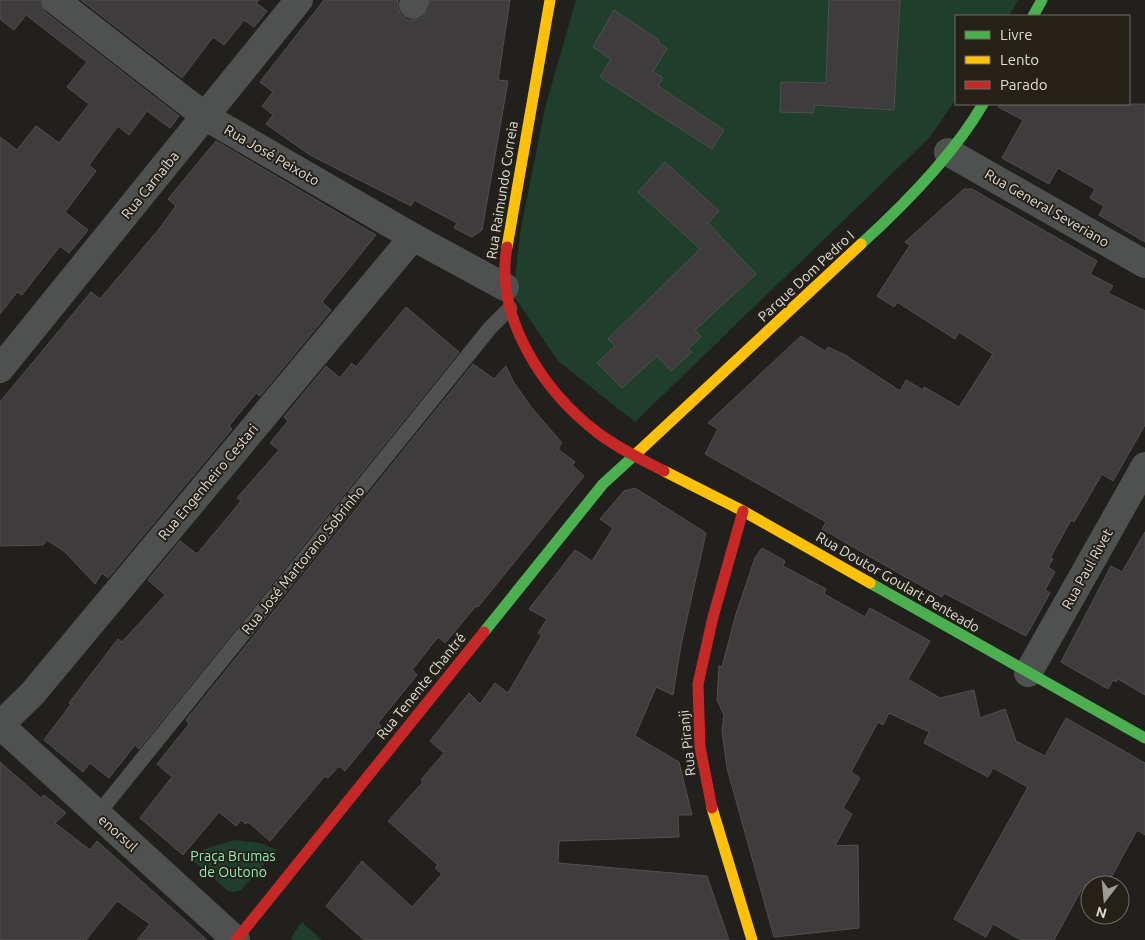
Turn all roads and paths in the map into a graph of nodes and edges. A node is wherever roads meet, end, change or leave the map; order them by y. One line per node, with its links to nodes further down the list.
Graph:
1 (55, 0): 7 (street, Rua José Peixoto)
2 (299, 0): 7 (street, Rua Carnaíba)
3 (550, 0): 11 (street, Rua Raimundo Correia)
4 (1042, 0): 5 (street)
5 (1034, 15)
6 (981, 105): 8 (street, Parque Dom Pedro I)
7 (206, 117): 9 (street, Rua José Peixoto); 12 (street, Rua Carnaíba)
8 (948, 152): 10 (street, Rua General Severiano); 13 (street, Parque Dom Pedro I)
9 (413, 237): 11 (street, Rua José Peixoto); 17 (street, Rua Engenheiro Cestari)
10 (1145, 264)
11 (508, 298): 13 (street, Rua Raimundo Correia); 19 (lane, Rua José Martorano Sobrinho)
12 (4, 357)
13 (634, 456): 15 (street, Rua Doutor Goulart Penteado); 20 (street, Rua Tenente Chantré)
14 (1145, 466): 16 (street, Rua Paul Rivet)
15 (744, 511): 16 (street, Rua Doutor Goulart Penteado); 21 (street, Rua Piranji)
16 (1028, 673): 18 (street, Rua Doutor Goulart Penteado)
17 (0, 725): 19 (street, enorsul)
18 (1145, 738)
19 (97, 814): 20 (street, enorsul)
20 (236, 940)
21 (752, 940)

